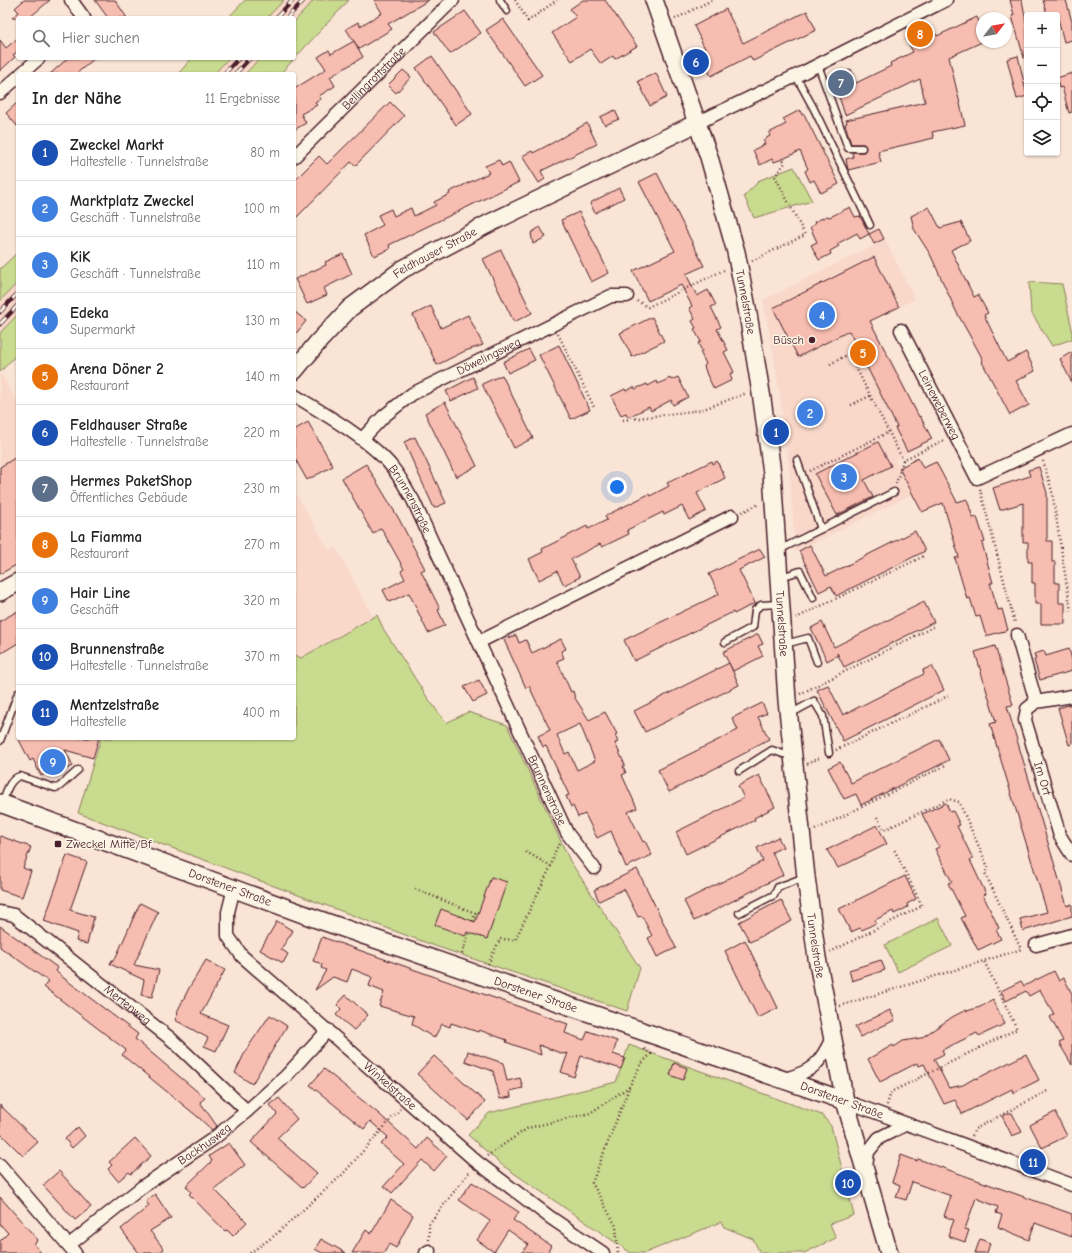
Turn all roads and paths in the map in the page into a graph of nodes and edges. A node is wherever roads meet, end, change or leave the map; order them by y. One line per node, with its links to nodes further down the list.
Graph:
1 (71, 0): 10 (street)
2 (453, 0): 20 (street, Bellingrottstraße)
3 (500, 0): 9 (lane)
4 (515, 0): 5 (path)
5 (557, 0)
6 (654, 0): 11 (street, Tunnelstraße)
7 (712, 0): 11 (path)
8 (946, 0): 13 (street, Feldhauser Straße)
9 (507, 11)
10 (83, 16)
11 (663, 25): 18 (street, Tunnelstraße)
12 (37, 60): 14 (street)
13 (818, 65): 15 (street, Feldhauser Straße); 19 (lane)
14 (24, 72)
15 (796, 76): 18 (street, Feldhauser Straße); 22 (lane)
16 (16, 79): 17 (street)
17 (0, 93)
18 (697, 123): 23 (street, Tunnelstraße); 28 (street, Feldhauser Straße)
19 (862, 148)
20 (296, 155)
21 (782, 158): 23 (path)
22 (870, 226)
23 (738, 265): 24 (path); 29 (street, Tunnelstraße)
24 (627, 296): 25 (street, Döwelingsweg)
25 (553, 323): 33 (path); 38 (street, Döwelingsweg)
26 (901, 330): 36 (street, Leineweberweg)
27 (830, 364): 31 (path)
28 (296, 368)
29 (760, 388): 34 (path); 45 (street, Tunnelstraße)
30 (296, 396): 38 (street, Brunnenstraße)
31 (870, 396): 32 (path); 35 (path)
32 (851, 405)
33 (595, 409)
34 (623, 420)
35 (889, 432): 41 (path); 42 (path)
36 (955, 434): 41 (path); 43 (street, Leineweberweg)
37 (1072, 434): 39 (street)
38 (362, 439): 59 (street, Brunnenstraße)
39 (1040, 449): 43 (street); 55 (path)
40 (797, 460): 42 (lane)
41 (903, 460): 44 (path)
42 (804, 474): 47 (lane)
43 (977, 478): 58 (path)
44 (894, 492): 47 (lane)
45 (774, 501): 46 (path); 48 (street, Tunnelstraße)
46 (732, 516): 59 (street)
47 (822, 529): 48 (lane)
48 (778, 551): 50 (street, Tunnelstraße)
49 (924, 556): 56 (path)
50 (780, 578): 53 (lane); 54 (street, Tunnelstraße)
51 (16, 583): 52 (street)
52 (0, 592)
53 (813, 598)
54 (781, 604): 56 (street, Tunnelstraße); 60 (lane)
55 (1071, 612)
56 (783, 624): 61 (street, Tunnelstraße)
57 (935, 626): 67 (path)
58 (1016, 630): 66 (street)
59 (479, 642): 77 (street, Brunnenstraße)
60 (725, 642)
61 (784, 644): 62 (lane); 67 (street, Tunnelstraße)
62 (817, 662)
63 (948, 696): 70 (path)
64 (1072, 696): 66 (street)
65 (16, 698): 68 (lane)
66 (1036, 702): 81 (street, Im Ort)
67 (788, 708): 69 (street, Tunnelstraße); 70 (lane)
68 (0, 741)
69 (793, 753): 73 (street, Tunnelstraße); 74 (lane)
70 (829, 753): 73 (path)
71 (946, 765): 78 (path)
72 (78, 770): 75 (lane)
73 (794, 770): 78 (street, Tunnelstraße)
74 (739, 771)
75 (1, 804): 85 (street, Dorstener Straße)
76 (877, 817): 93 (path)
77 (567, 833): 82 (path); 83 (street, Brunnenstraße)
78 (802, 837): 84 (street, Tunnelstraße)
79 (894, 849): 94 (path)
80 (526, 852): 82 (path)
81 (1072, 855)
82 (551, 866): 97 (path)
83 (594, 868)
84 (806, 877): 88 (lane); 94 (street, Tunnelstraße)
85 (234, 888): 96 (street, Dorstener Straße); 99 (street, Winkelstraße)
86 (415, 889): 89 (path)
87 (0, 912): 107 (street, Mertenweg)
88 (739, 913)
89 (472, 923)
90 (469, 932): 96 (path)
91 (1072, 935): 92 (street)
92 (1036, 945): 93 (path)
93 (1021, 949): 95 (path)
94 (818, 958): 98 (street, Tunnelstraße)
95 (984, 961): 98 (path); 108 (path)
96 (458, 968): 97 (street, Dorstener Straße)
97 (482, 976): 100 (street, Dorstener Straße)
98 (827, 1010): 101 (street, Tunnelstraße)
99 (328, 1030): 105 (street, Winkelstraße); 107 (street, Backhusweg)
100 (646, 1033): 102 (street, Dorstener Straße); 103 (path)
101 (832, 1038): 102 (street); 106 (street, Tunnelstraße)
102 (785, 1079): 106 (street, Dorstener Straße)
103 (629, 1087): 111 (path); 119 (path)
104 (1049, 1090): 110 (path)
105 (408, 1100): 111 (street, Winkelstraße); 117 (path)
106 (845, 1101): 108 (street, Dorstener Straße); 113 (street, Tunnelstraße)
107 (247, 1111): 115 (street, Backhusweg)
108 (883, 1115): 109 (street, Dorstener Straße)
109 (907, 1124): 110 (street, Dorstener Straße); 113 (street)
110 (968, 1146): 114 (street, Dorstener Straße)
111 (477, 1162): 116 (path); 118 (street, Winkelstraße)
112 (0, 1165): 115 (street)
113 (866, 1174): 120 (street, Tunnelstraße)
114 (1072, 1184)
115 (72, 1249)
116 (428, 1252)
117 (250, 1253)
118 (603, 1253)
119 (618, 1253)
120 (889, 1253)

